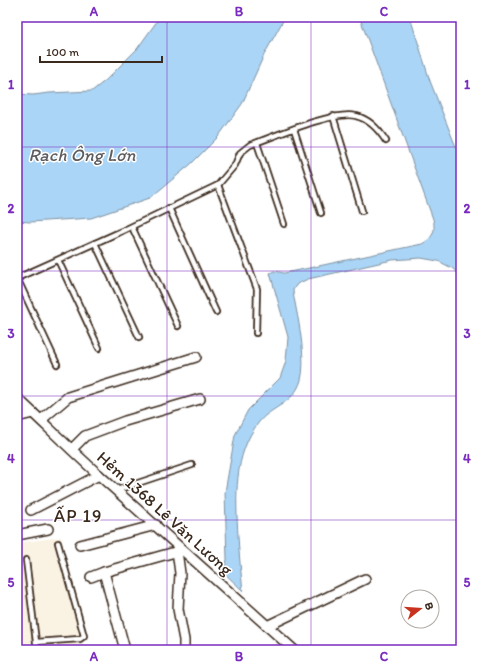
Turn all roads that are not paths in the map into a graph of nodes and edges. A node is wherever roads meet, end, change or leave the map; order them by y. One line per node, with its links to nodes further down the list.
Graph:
1 (333, 116): 2 (lane); 3 (lane); 7 (lane)
2 (294, 129): 4 (lane); 8 (lane)
3 (386, 141)
4 (257, 143): 5 (lane); 9 (lane)
5 (218, 185): 6 (lane); 16 (lane)
6 (169, 208): 10 (lane); 14 (lane)
7 (362, 211)
8 (321, 213)
9 (284, 224)
10 (132, 227): 11 (lane); 15 (lane)
11 (95, 243): 12 (lane); 17 (lane)
12 (58, 260): 13 (lane); 18 (lane)
13 (17, 278): 20 (lane)
14 (216, 312)
15 (178, 326)
16 (256, 333)
17 (139, 337)
18 (99, 348)
19 (196, 357): 25 (street)
20 (57, 364)
21 (17, 398): 23 (street, Hẻm 1368 Lê Văn Lương)
22 (200, 400): 26 (street)
23 (33, 413): 24 (street); 25 (street, Hẻm 1368 Lê Văn Lương)
24 (17, 418)
25 (41, 420): 26 (street, Hẻm 1368 Lê Văn Lương)
26 (72, 449): 28 (street, Hẻm 1368 Lê Văn Lương)
27 (192, 465): 29 (lane)
28 (99, 475): 29 (street, Hẻm 1368 Lê Văn Lương); 30 (street)
29 (117, 490): 31 (street, Hẻm 1368 Lê Văn Lương)
30 (31, 510)
31 (156, 525): 35 (street); 36 (street, Hẻm 1368 Lê Văn Lương)
32 (48, 529): 33 (street)
33 (17, 535)
34 (58, 543): 42 (lane)
35 (80, 545)
36 (180, 550): 38 (street); 41 (street, Hẻm 1368 Lê Văn Lương); 45 (street)
37 (26, 560): 42 (lane)
38 (104, 572): 39 (street); 44 (street)
39 (91, 577)
40 (365, 579): 41 (street)
41 (267, 626): 46 (street, Hẻm 1368 Lê Văn Lương)
42 (36, 642): 43 (lane)
43 (37, 650)
44 (125, 650)
45 (182, 650)
46 (294, 650)

